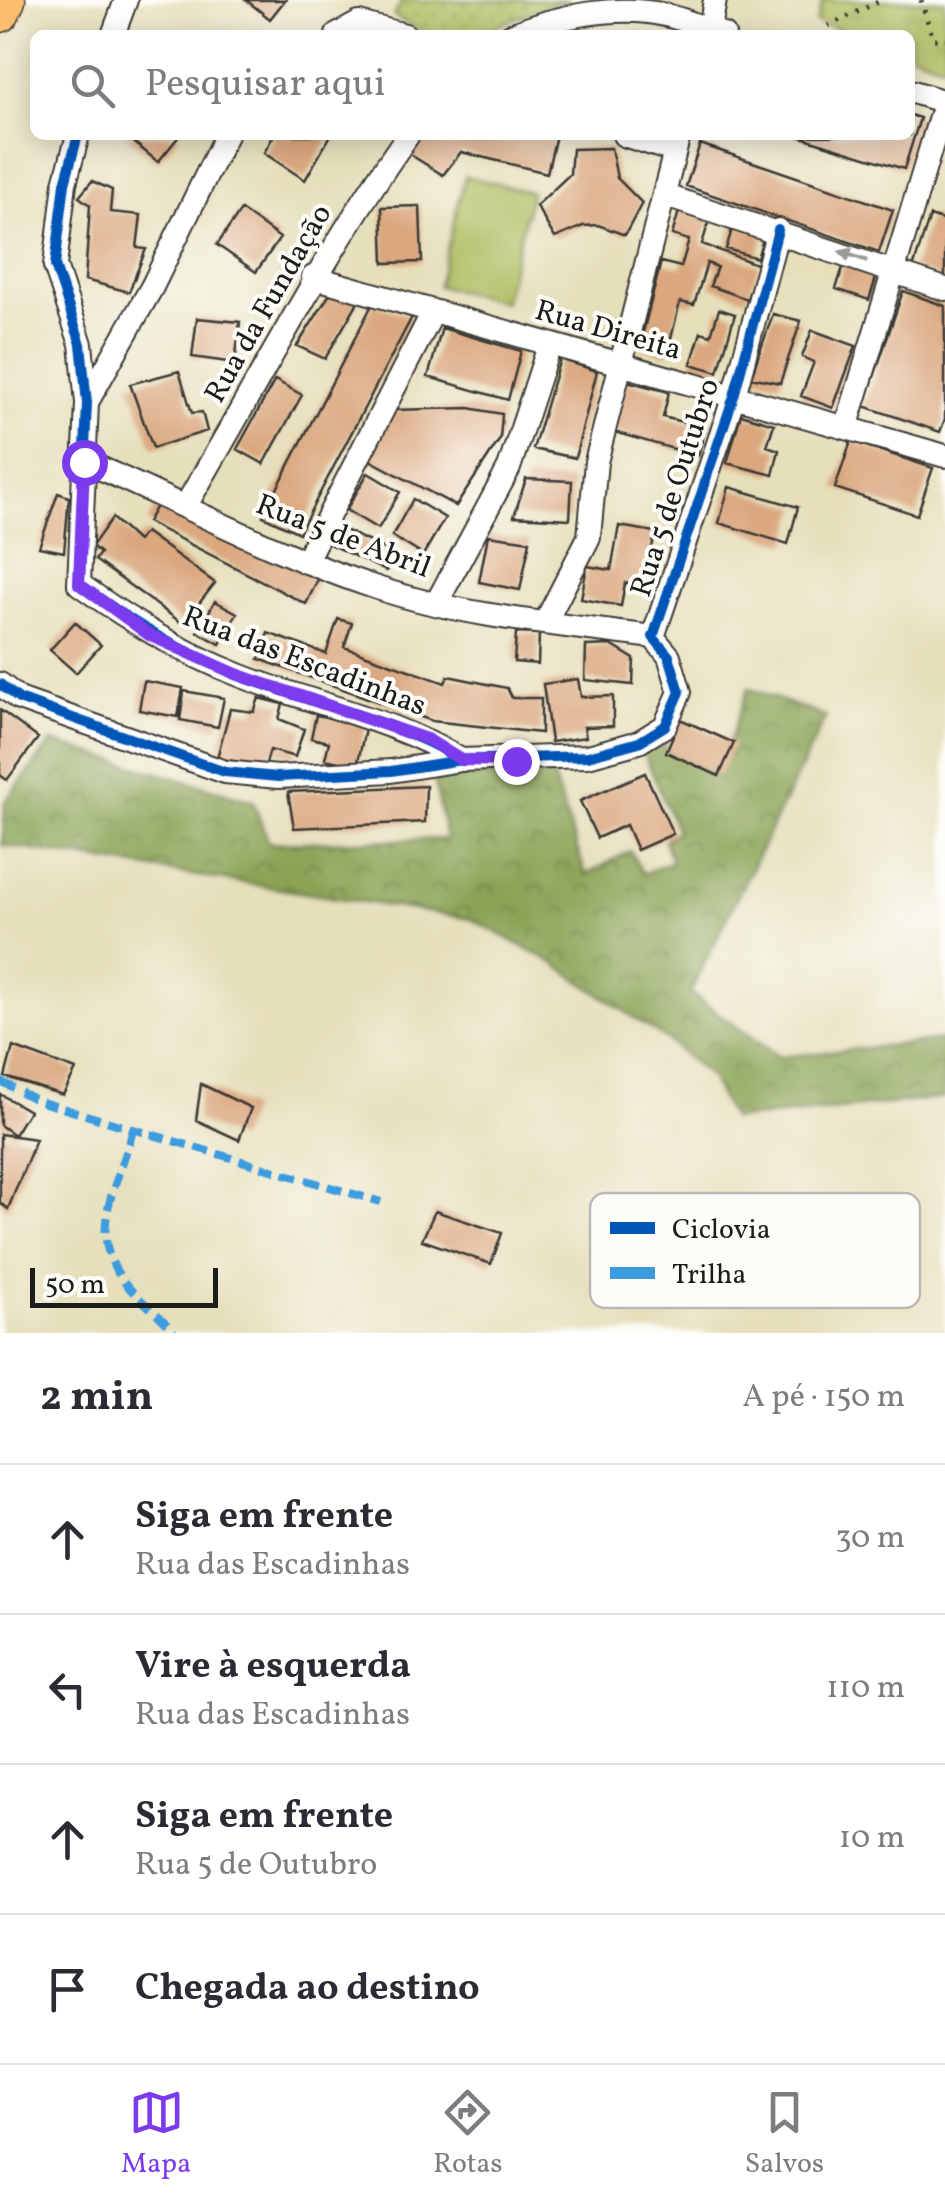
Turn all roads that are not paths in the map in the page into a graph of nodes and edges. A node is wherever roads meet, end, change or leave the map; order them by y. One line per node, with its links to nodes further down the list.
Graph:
1 (6, 0): 4 (main road)
2 (126, 0): 5 (street)
3 (714, 0): 10 (street)
4 (0, 13)
5 (115, 30)
6 (346, 30): 7 (street)
7 (386, 30)
8 (529, 30): 9 (street)
9 (704, 30)
10 (714, 30)
11 (915, 93): 12 (street)
12 (945, 102): 19 (street)
13 (77, 140): 26 (street, Rua das Escadinhas)
14 (224, 140): 26 (street)
15 (405, 140): 20 (street, Rua da Fundação)
16 (677, 143): 17 (street)
17 (666, 196): 18 (street); 24 (street)
18 (778, 230): 19 (street, one-way to 18); 25 (street, Rua 5 de Outubro)
19 (892, 270): 21 (street); 27 (street)
20 (313, 277): 22 (street, Rua Direita); 30 (street, Rua da Fundação)
21 (945, 288)
22 (432, 312): 23 (street, Rua Direita); 31 (street)
23 (549, 346): 24 (street, Rua Direita); 32 (street)
24 (621, 368): 25 (street, Rua Direita); 33 (street)
25 (734, 396): 27 (street, Rua Direita); 34 (street, Rua 5 de Outubro)
26 (86, 403): 29 (street, Rua das Escadinhas)
27 (847, 425): 28 (street, Rua Direita)
28 (945, 456)
29 (84, 462): 30 (street, Rua 5 de Abril); 36 (street, Rua das Escadinhas)
30 (186, 505): 31 (street, Rua 5 de Abril)
31 (305, 562): 32 (street, Rua 5 de Abril)
32 (436, 604): 33 (street, Rua 5 de Abril)
33 (546, 621): 34 (street, Rua 5 de Abril)
34 (654, 638): 36 (street, Rua 5 de Outubro)
35 (0, 684): 36 (street, Rua 5 de Outubro)
36 (461, 760)

